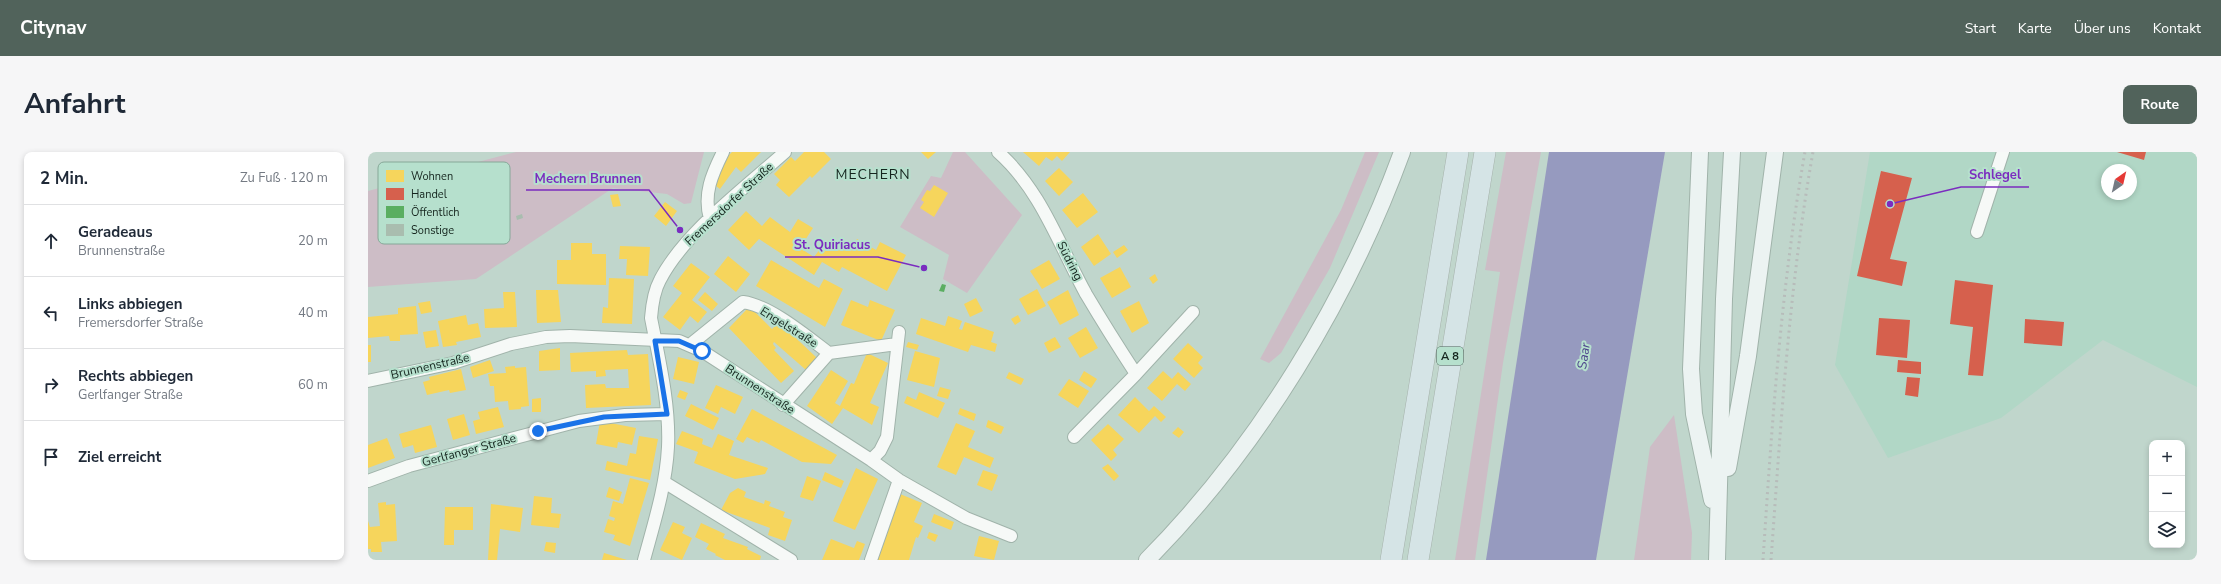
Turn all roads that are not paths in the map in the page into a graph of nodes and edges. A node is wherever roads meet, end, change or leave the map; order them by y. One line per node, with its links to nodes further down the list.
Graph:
1 (723, 152): 11 (street)
2 (785, 152): 11 (street, Fremersdorfer Straße)
3 (998, 152): 17 (street, Südring)
4 (1402, 152): 31 (main road)
5 (1458, 152): 32 (highway, A 8)
6 (1485, 152): 33 (highway, A 8)
7 (1700, 152): 26 (main road)
8 (1732, 152): 26 (main road)
9 (1775, 152): 26 (main road)
10 (2003, 152): 12 (street)
11 (710, 219): 14 (street, Fremersdorfer Straße)
12 (1977, 232)
13 (1193, 312): 17 (street)
14 (655, 341): 15 (street, Brunnenstraße); 18 (street, Brunnenstraße); 20 (street, Fremersdorfer Straße)
15 (690, 344): 16 (street, Engelstraße); 19 (street, Brunnenstraße)
16 (829, 353): 19 (street, Engelstraße); 22 (street, Engelstraße)
17 (1136, 374): 21 (street)
18 (368, 381)
19 (783, 405): 22 (street, Brunnenstraße)
20 (667, 414): 24 (street, Gerlfanger Straße); 25 (street, Fremersdorfer Straße)
21 (1074, 437)
22 (871, 460): 23 (street, Brunnenstraße)
23 (899, 480): 27 (street, Brunnenstraße); 30 (street)
24 (368, 481)
25 (664, 482): 28 (street, Fremersdorfer Straße); 29 (street)
26 (1718, 527): 34 (main road)
27 (1011, 536)
28 (644, 560)
29 (791, 560)
30 (871, 560)
31 (1147, 560)
32 (1391, 560)
33 (1418, 560)
34 (1717, 560)

